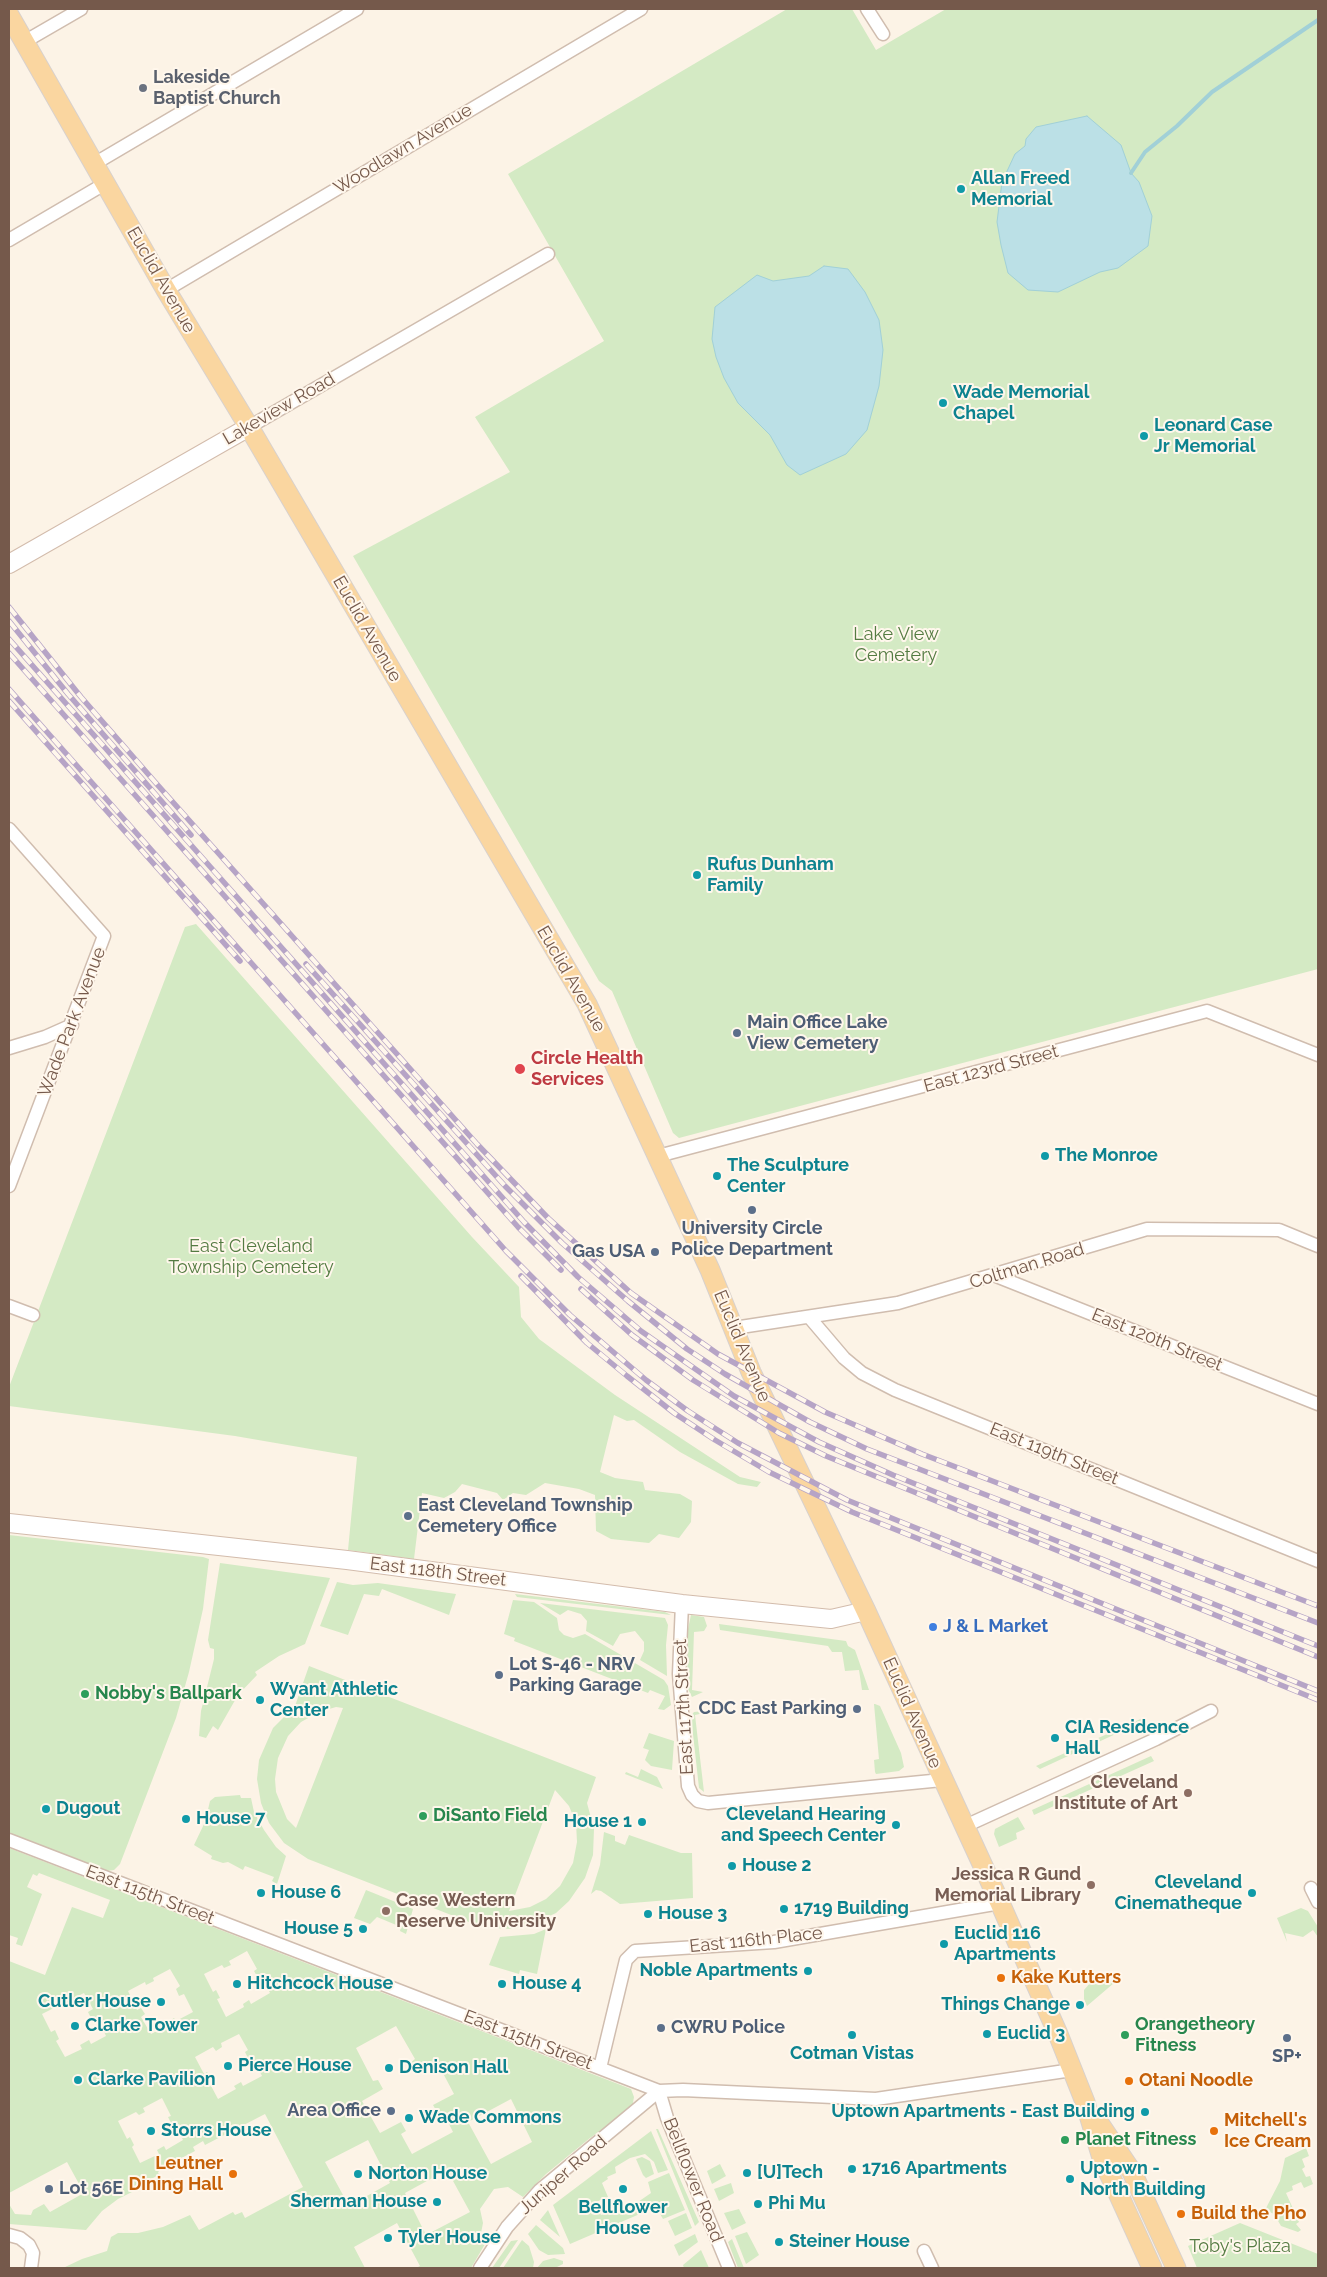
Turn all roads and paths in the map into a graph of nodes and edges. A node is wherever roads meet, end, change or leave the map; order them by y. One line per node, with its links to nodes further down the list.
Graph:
1 (81, 9): 7 (street)
2 (357, 9): 8 (street)
3 (641, 9): 12 (street, Woodlawn Avenue)
4 (866, 9): 6 (street)
5 (9, 15): 7 (main road, Euclid Avenue)
6 (883, 34)
7 (24, 42): 8 (main road, Euclid Avenue)
8 (94, 164): 9 (main road, Euclid Avenue)
9 (106, 183): 10 (street); 12 (main road, Euclid Avenue)
10 (9, 240)
11 (548, 254): 13 (street, Lakeview Road)
12 (166, 290): 13 (main road, Euclid Avenue)
13 (249, 427): 14 (street, Lakeview Road); 19 (main road, Euclid Avenue)
14 (9, 564)
15 (9, 830): 16 (street, Wade Park Avenue)
16 (72, 1025): 17 (street); 20 (street, Wade Park Avenue)
17 (9, 1048)
18 (1318, 1055): 19 (street, East 123rd Street)
19 (658, 1156): 26 (main road, Euclid Avenue)
20 (9, 1186)
21 (1318, 1246): 22 (street, Coltman Road)
22 (996, 1276): 25 (street, Coltman Road); 27 (street, East 120th Street)
23 (9, 1306): 24 (street)
24 (33, 1315)
25 (810, 1318): 26 (street, Coltman Road); 29 (street, East 119th Street)
26 (734, 1328): 31 (main road, Euclid Avenue)
27 (1318, 1404)
28 (9, 1523): 30 (street, East 118th Street)
29 (1318, 1561)
30 (682, 1604): 31 (street, East 118th Street); 33 (street, East 117th Street)
31 (866, 1611): 33 (main road, Euclid Avenue)
32 (1211, 1711): 34 (street)
33 (942, 1780): 34 (main road, Euclid Avenue)
34 (963, 1827): 38 (main road, Euclid Avenue)
35 (9, 1840): 39 (street, East 115th Street)
36 (1311, 1888): 37 (street)
37 (1318, 1902)
38 (1000, 1903): 39 (street, East 116th Place); 40 (main road, Euclid Avenue)
39 (600, 2068): 41 (street, East 115th Street)
40 (1072, 2070): 41 (street, East 115th Street); 42 (main road, Euclid Avenue)
41 (659, 2091): 46 (street, Juniper Road); 47 (street, Bellflower Road)
42 (1085, 2102): 49 (main road, Euclid Avenue); 50 (main road, Euclid Avenue)
43 (9, 2234): 45 (street)
44 (924, 2251): 48 (street)
45 (31, 2268)
46 (480, 2268)
47 (729, 2268)
48 (932, 2268)
49 (1152, 2268)
50 (1176, 2268)

